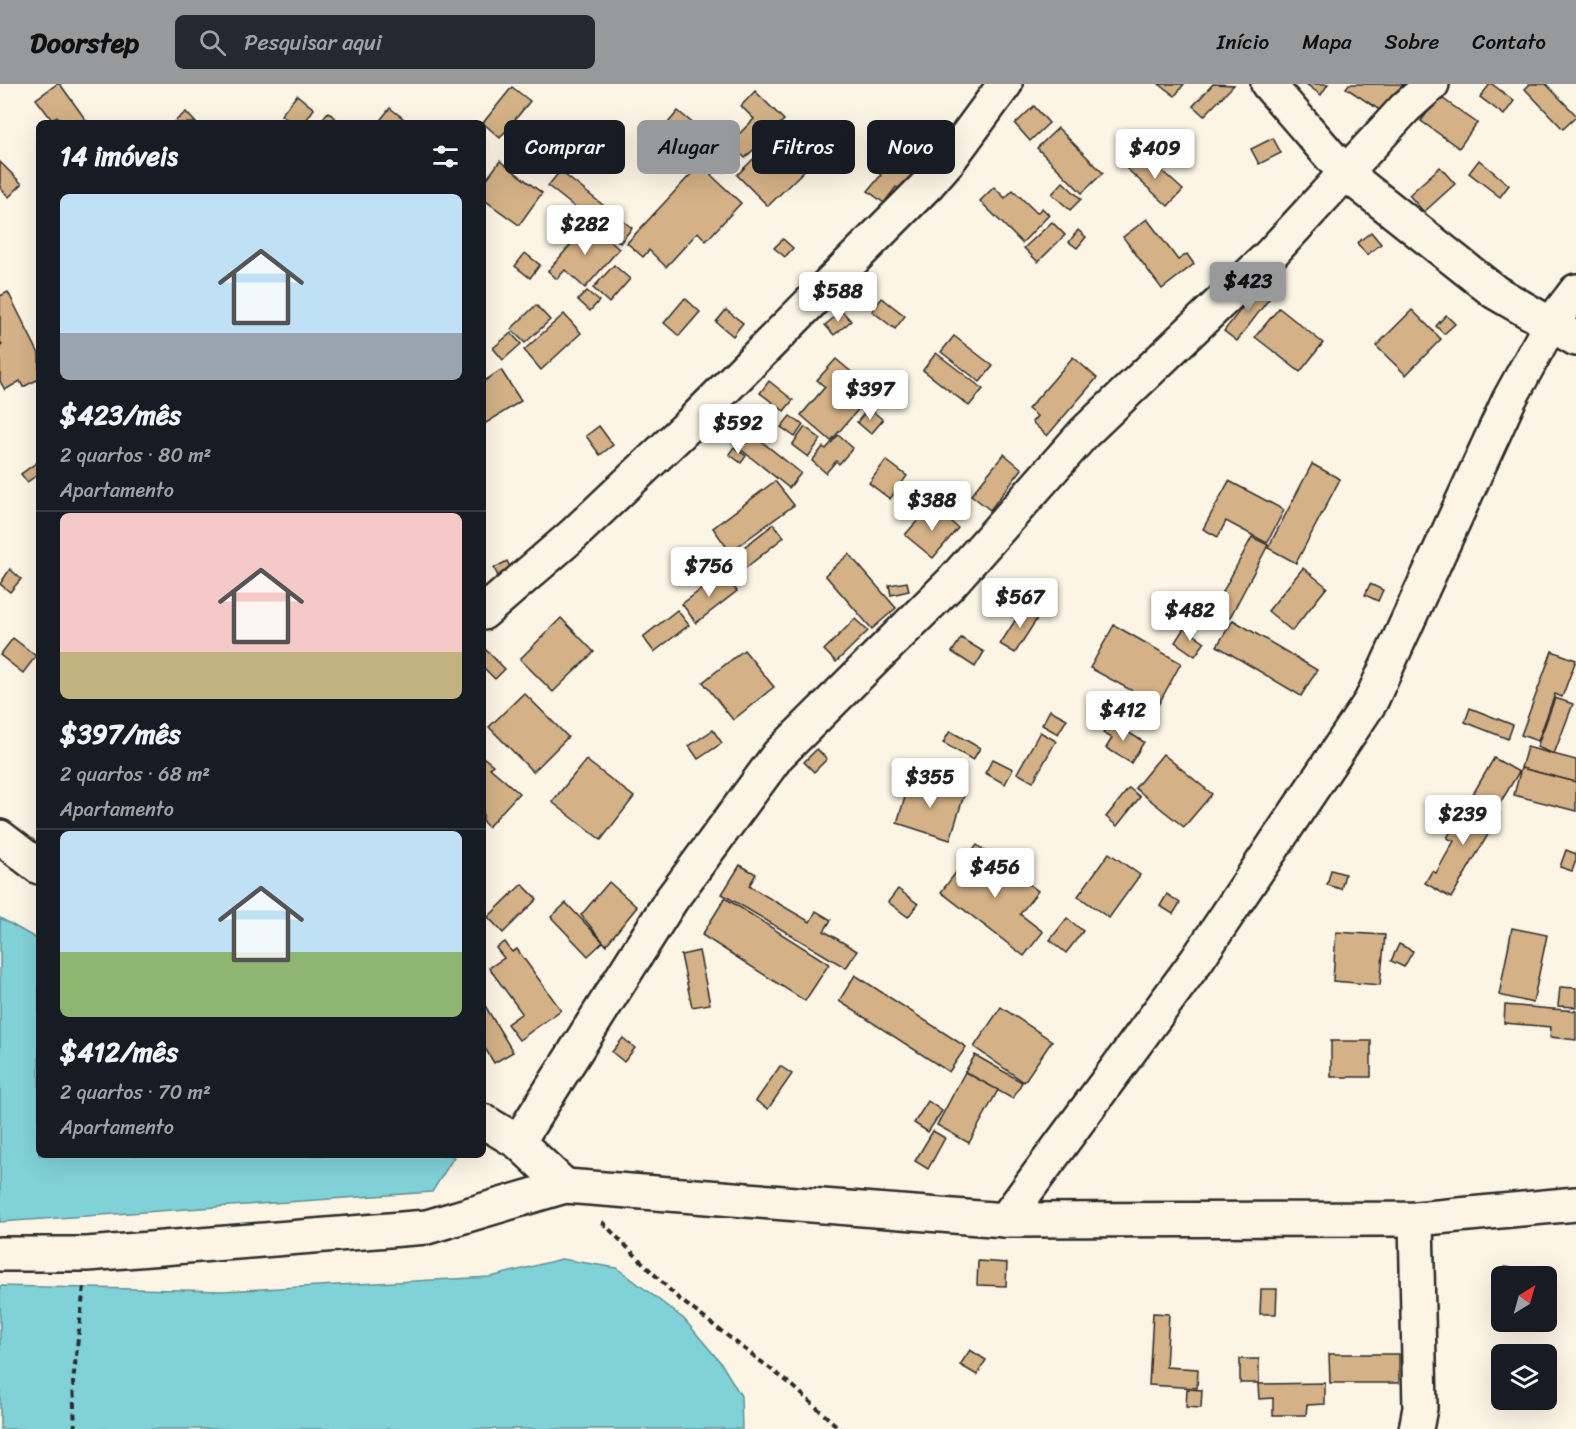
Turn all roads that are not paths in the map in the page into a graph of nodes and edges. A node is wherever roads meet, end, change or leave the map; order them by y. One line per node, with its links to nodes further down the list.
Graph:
1 (1005, 84): 7 (street)
2 (1268, 84): 4 (street)
3 (1432, 84): 4 (street)
4 (1345, 173): 6 (street); 11 (street)
5 (1576, 291): 6 (street)
6 (1563, 332): 15 (street)
7 (486, 610)
8 (0, 837): 9 (street)
9 (36, 865)
10 (486, 1123): 11 (street)
11 (518, 1142): 12 (street)
12 (565, 1186): 15 (street); 16 (street)
13 (1576, 1204): 14 (street)
14 (1416, 1219): 15 (street); 17 (street)
15 (1005, 1220)
16 (0, 1254)
17 (1416, 1429)

